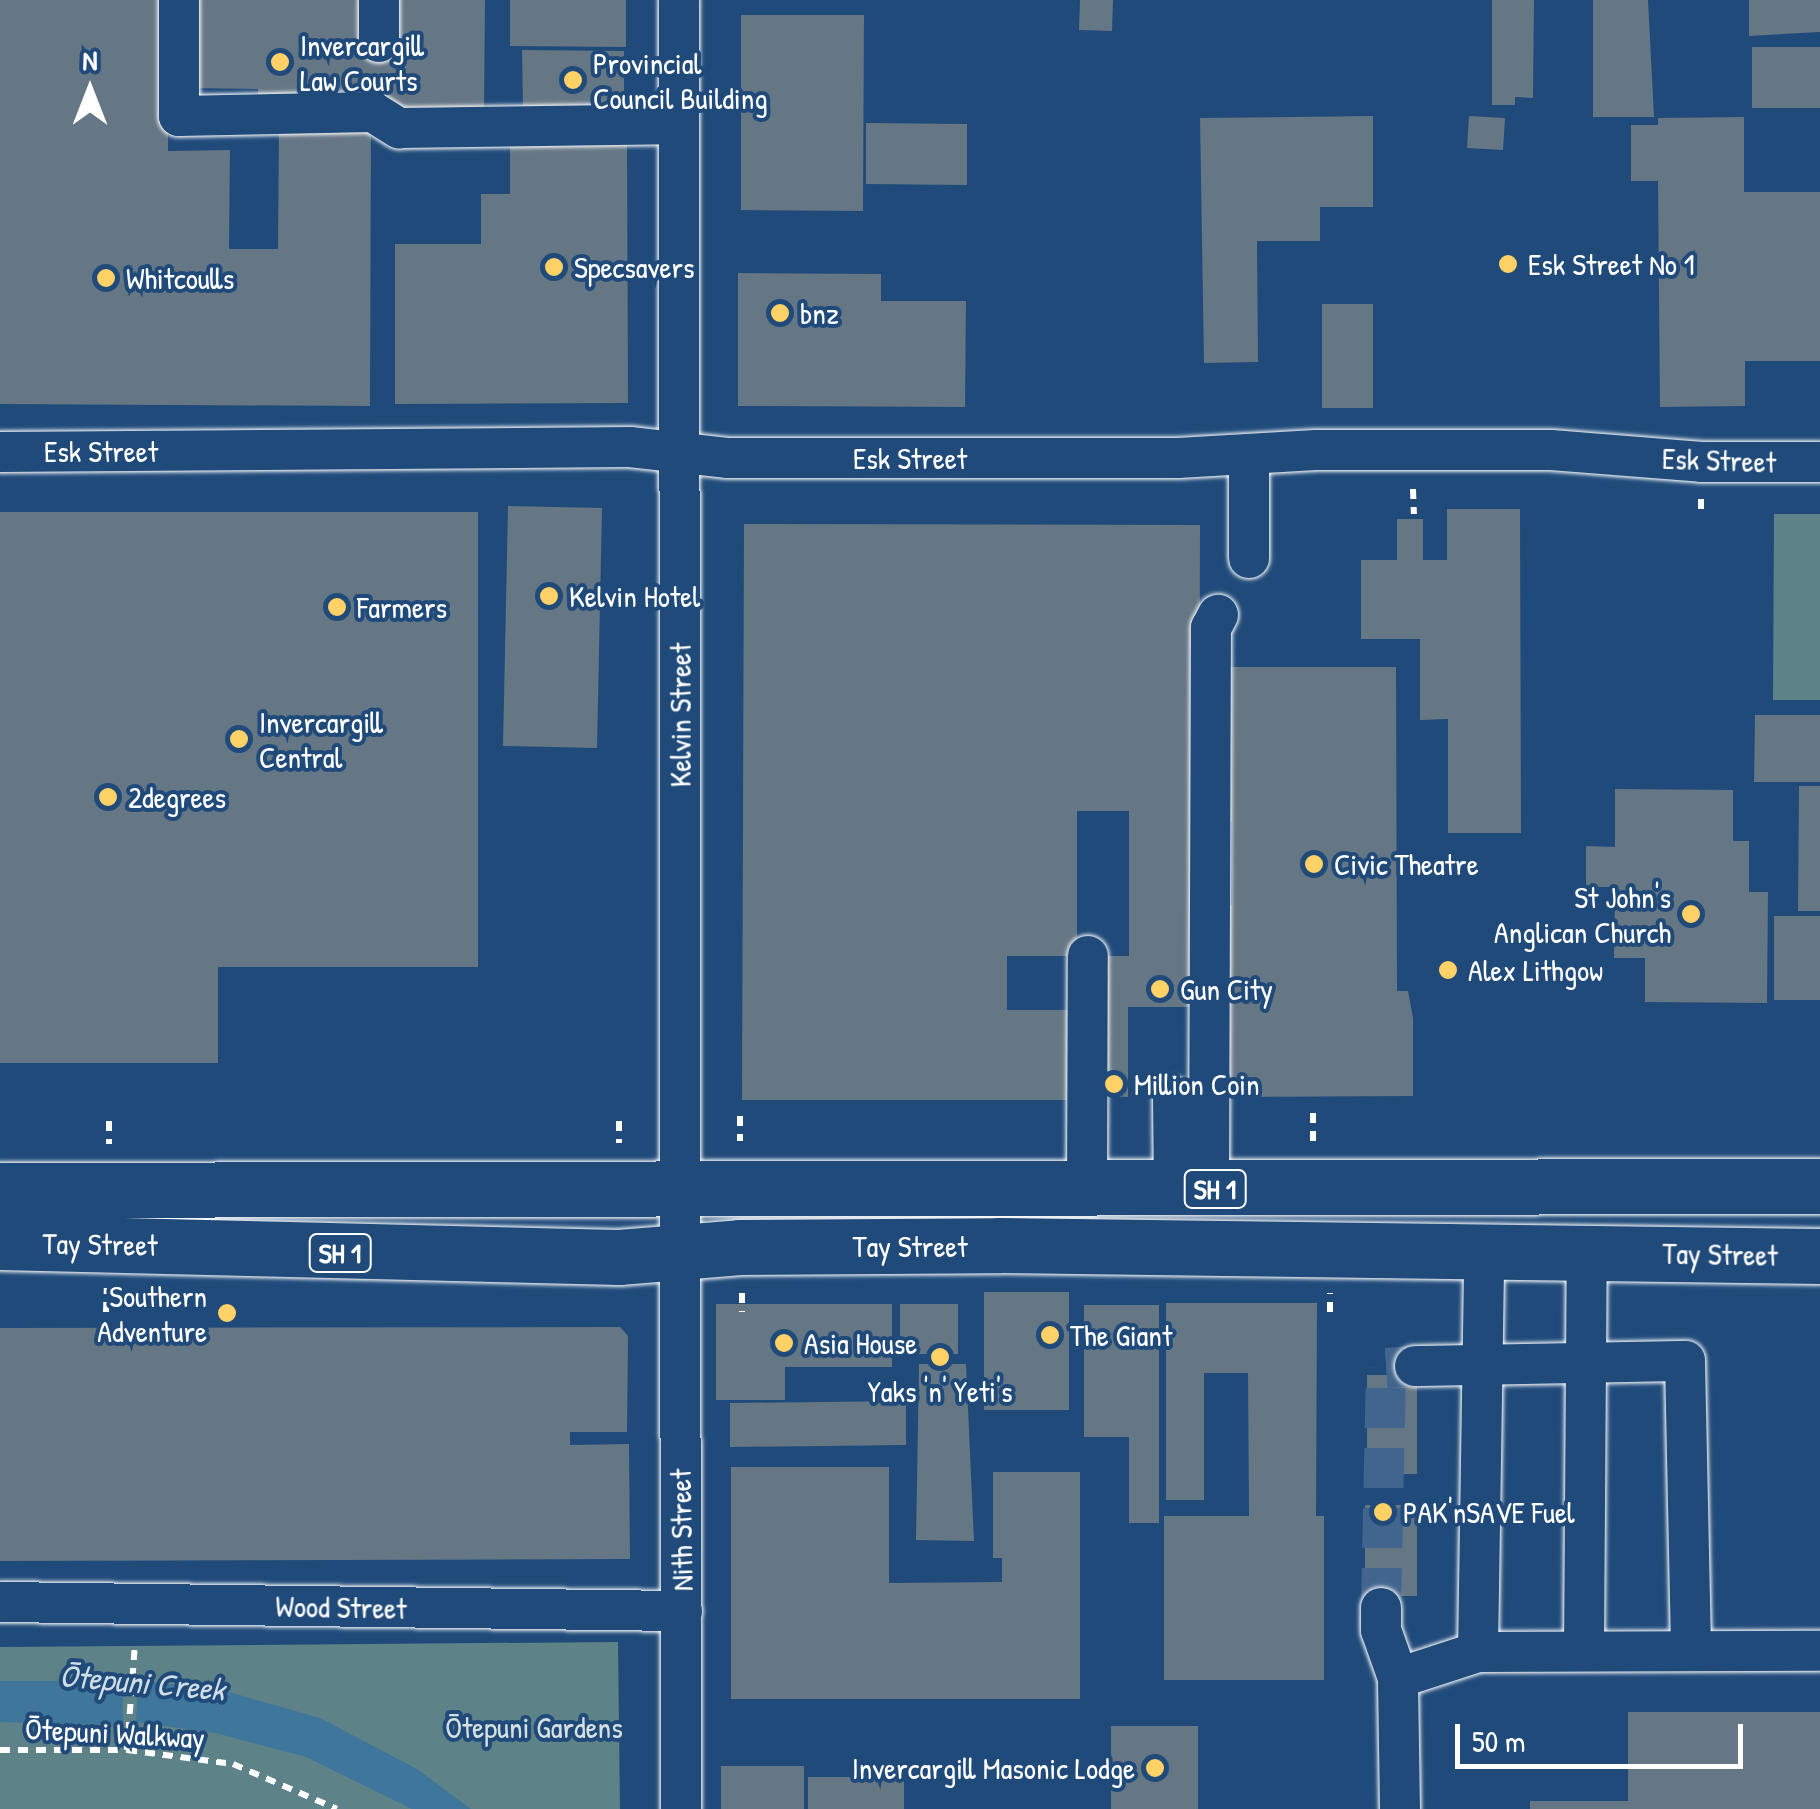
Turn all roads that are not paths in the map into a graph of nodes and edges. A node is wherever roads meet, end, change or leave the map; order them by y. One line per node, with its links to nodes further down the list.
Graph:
1 (179, 0): 5 (street)
2 (379, 0): 4 (street)
3 (679, 0): 5 (street, Kelvin Street)
4 (379, 42)
5 (678, 124): 7 (street, Kelvin Street)
6 (0, 452): 7 (street, Esk Street)
7 (680, 453): 8 (street, Esk Street); 18 (street, Kelvin Street)
8 (1249, 454): 9 (street, Esk Street); 10 (street)
9 (1820, 462)
10 (1248, 558)
11 (1218, 615): 16 (street)
12 (1088, 956): 15 (street)
13 (1173, 1096): 16 (street)
14 (1820, 1186): 16 (highway, Tay Street / SH 1)
15 (1087, 1188): 16 (highway, Tay Street / SH 1); 18 (highway, Tay Street / SH 1)
16 (1191, 1189)
17 (0, 1190): 18 (highway, Tay Street / SH 1)
18 (680, 1190): 21 (street, Kelvin Street)
19 (0, 1242): 21 (highway, Tay Street / SH 1)
20 (1587, 1250): 22 (highway, Tay Street / SH 1); 23 (highway, Tay Street / SH 1); 24 (street)
21 (680, 1251): 22 (highway, Tay Street / SH 1); 29 (street, Nith Street)
22 (1484, 1251): 25 (street)
23 (1820, 1256)
24 (1586, 1361): 25 (street); 30 (street); 31 (street)
25 (1479, 1362): 26 (street); 33 (street)
26 (1415, 1366)
27 (0, 1602): 29 (street, Wood Street)
28 (1381, 1608): 34 (street)
29 (682, 1611): 35 (street, Nith Street)
30 (1584, 1650): 31 (street); 33 (street)
31 (1692, 1650): 32 (street)
32 (1820, 1651)
33 (1478, 1652): 34 (street)
34 (1398, 1678): 36 (street)
35 (682, 1809)
36 (1400, 1809)

